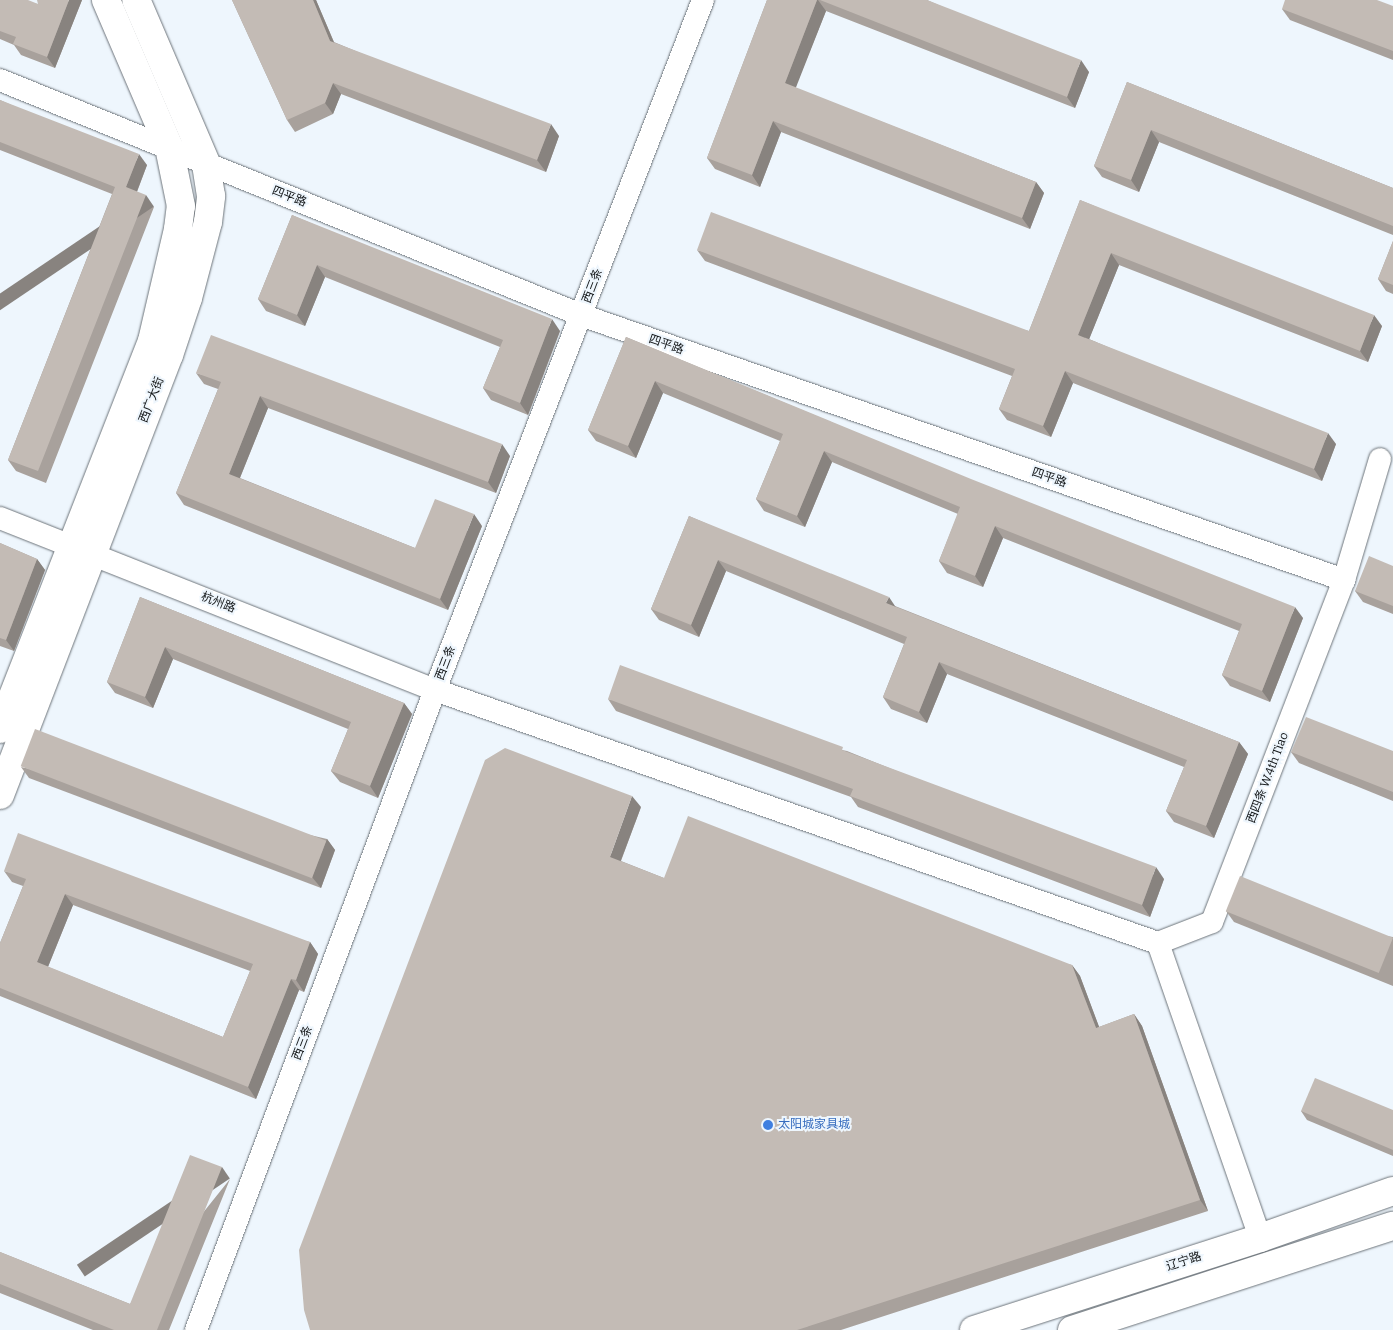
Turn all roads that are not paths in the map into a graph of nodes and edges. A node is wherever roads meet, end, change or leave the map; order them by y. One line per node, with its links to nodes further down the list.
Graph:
1 (106, 0): 5 (main road)
2 (136, 0): 6 (main road, 西广大街)
3 (703, 0): 7 (street, 西三条)
4 (0, 80): 5 (street, 四平路)
5 (169, 147): 6 (street, 四平路); 10 (main road)
6 (206, 163): 7 (street, 四平路); 10 (main road, 西广大街)
7 (581, 315): 11 (street, 四平路); 12 (street, 西三条)
8 (1380, 459): 11 (street, 西四条 W.4th Tiao)
9 (0, 518): 10 (street, 杭州路)
10 (83, 549): 12 (street, 杭州路); 13 (main road); 14 (main road, 西广大街)
11 (1344, 580): 15 (street, 西四条 W.4th Tiao)
12 (435, 690): 15 (street, 杭州路); 19 (street, 西三条)
13 (0, 729)
14 (0, 795)
15 (1158, 943): 18 (street)
16 (1393, 1191): 18 (main road, 辽宁路)
17 (1393, 1226): 21 (main road)
18 (1260, 1238): 20 (main road, 辽宁路)
19 (196, 1330)
20 (974, 1330)
21 (1072, 1330)

